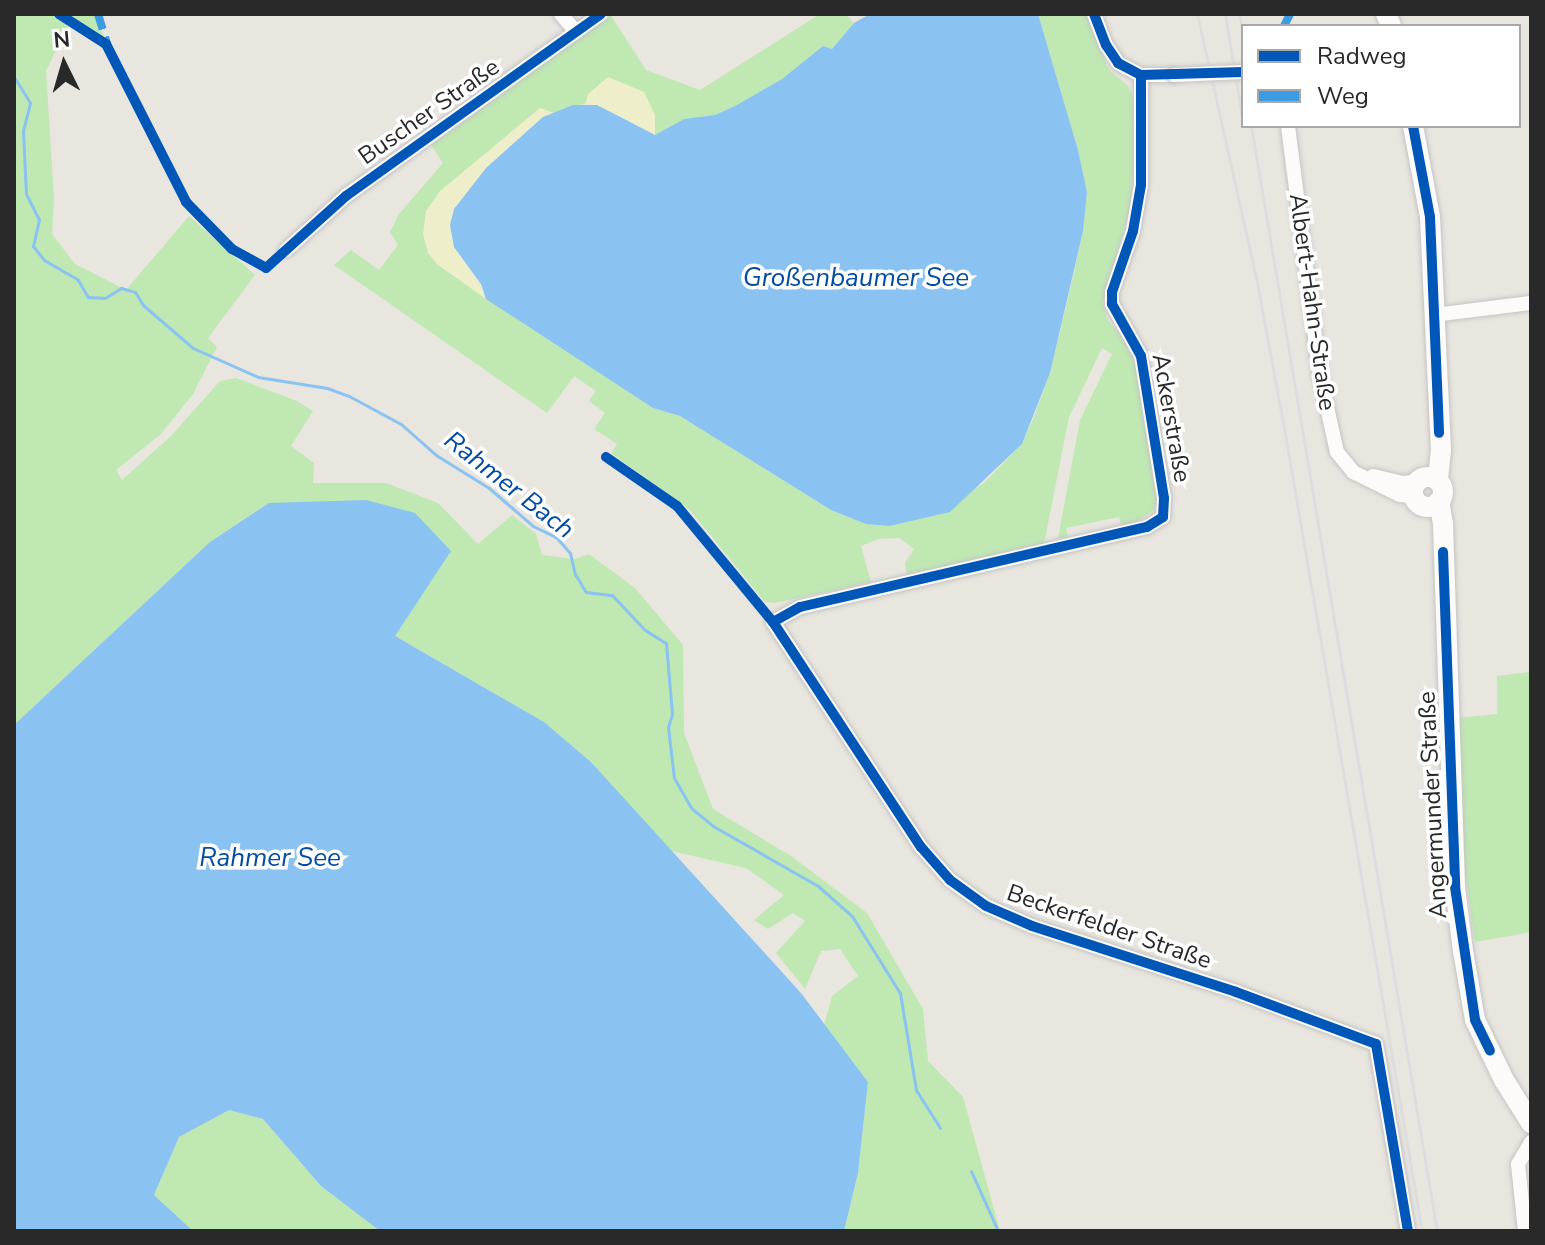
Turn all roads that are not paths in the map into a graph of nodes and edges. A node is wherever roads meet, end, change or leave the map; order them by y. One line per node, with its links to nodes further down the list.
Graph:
1 (561, 14): 4 (street)
2 (601, 14): 4 (street, Buscher Straße)
3 (1094, 14): 6 (street)
4 (576, 32): 9 (street, Buscher Straße)
5 (1241, 72): 6 (street, bridge)
6 (1141, 75): 13 (street, Ackerstraße)
7 (1288, 128): 12 (street, Albert-Hahn-Straße)
8 (1413, 128): 11 (main road)
9 (286, 250)
10 (1531, 303): 11 (street)
11 (1434, 315): 12 (main road)
12 (1427, 490): 14 (main road, Angermunder Straße)
13 (773, 622): 16 (street, Beckerfelder Straße)
14 (1531, 1123)
15 (1531, 1142): 17 (street)
16 (1408, 1231)
17 (1525, 1231)

